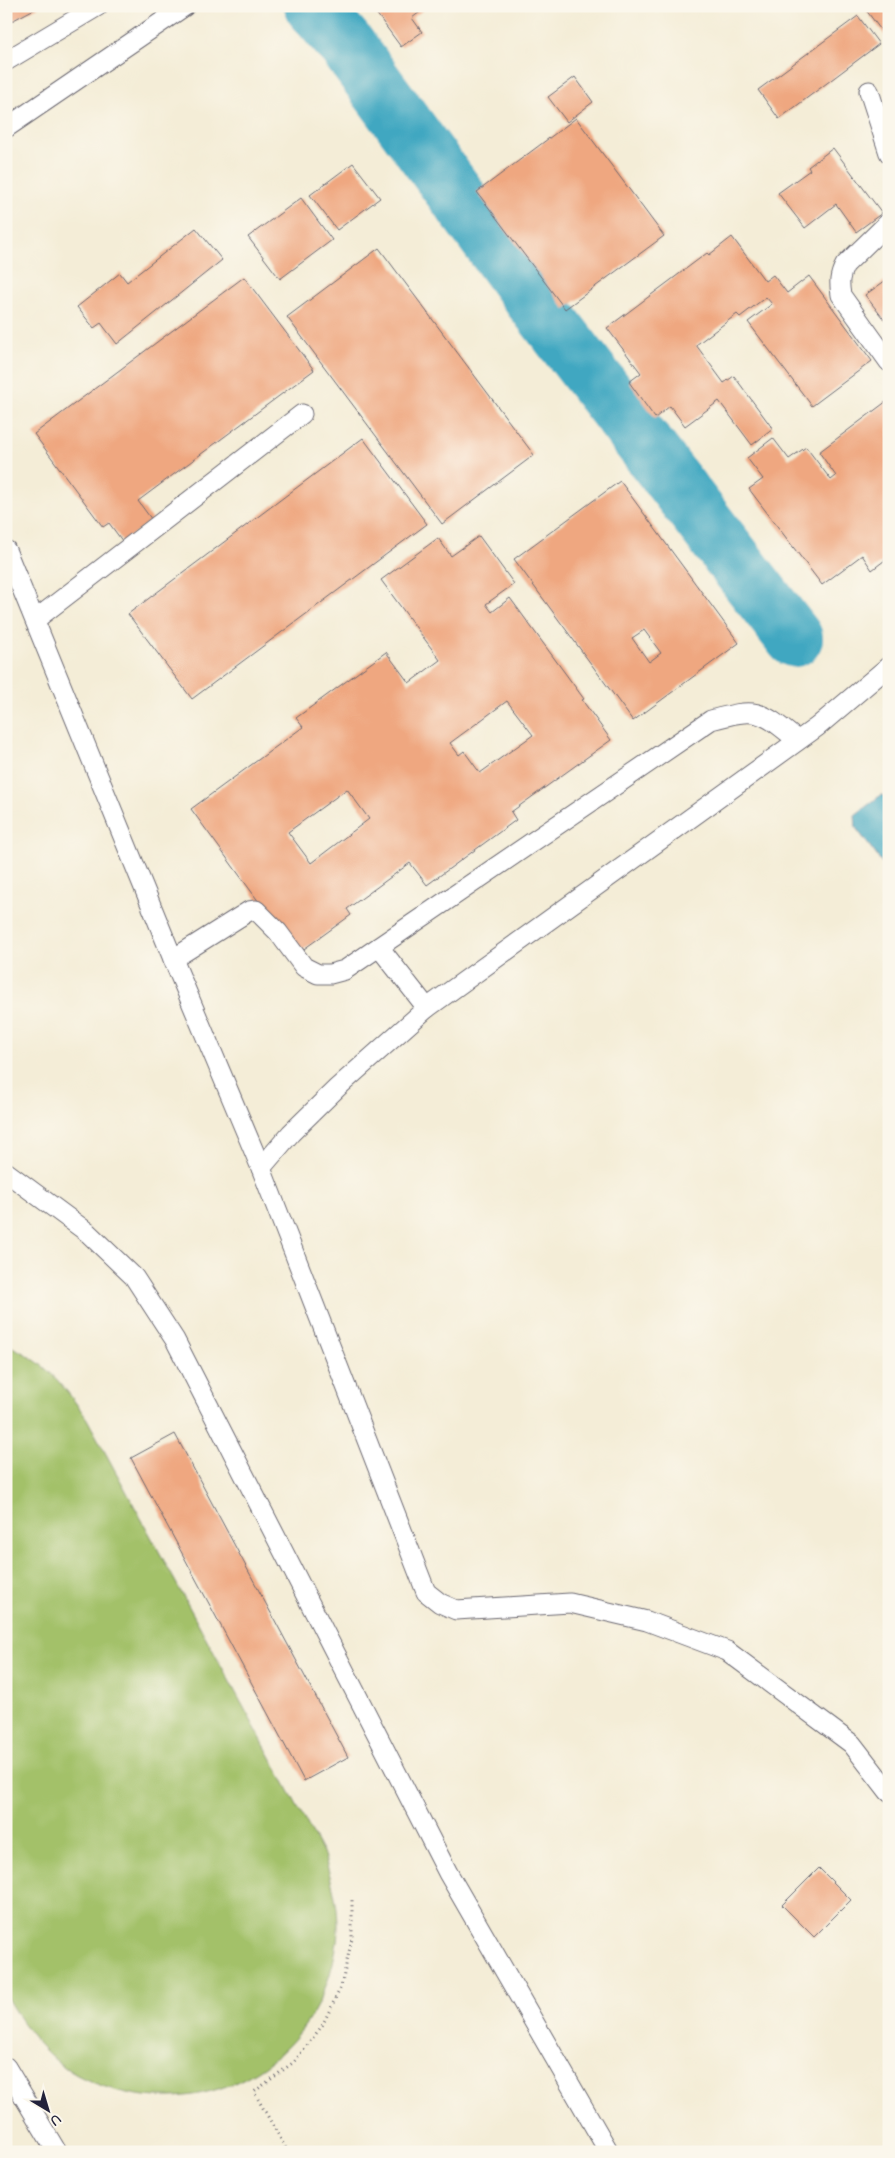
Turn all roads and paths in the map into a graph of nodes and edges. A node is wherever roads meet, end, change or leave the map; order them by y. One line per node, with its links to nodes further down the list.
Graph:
1 (98, 6): 3 (lane)
2 (185, 6): 5 (lane)
3 (6, 60)
4 (870, 91): 6 (lane)
5 (6, 128)
6 (889, 153)
7 (889, 222): 8 (lane)
8 (889, 362)
9 (302, 414): 11 (lane)
10 (6, 550): 11 (lane)
11 (35, 620): 15 (lane)
12 (889, 666): 13 (lane)
13 (797, 740): 14 (lane); 16 (lane)
14 (379, 947): 15 (lane); 16 (lane)
15 (173, 960): 17 (lane)
16 (427, 1008): 17 (lane)
17 (261, 1168): 19 (lane)
18 (6, 1172): 24 (lane)
19 (889, 1792)
20 (352, 1898): 23 (path)
21 (6, 2067): 22 (lane)
22 (57, 2152)
23 (288, 2152)
24 (609, 2152)

